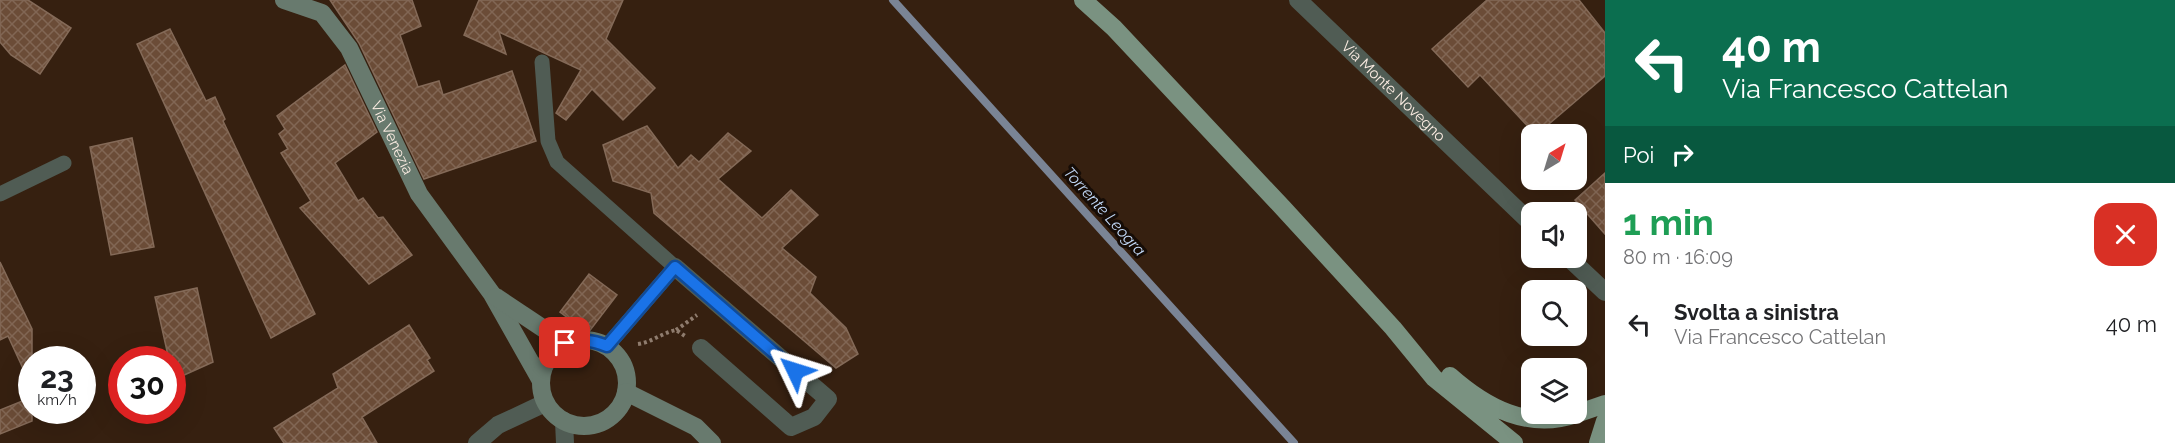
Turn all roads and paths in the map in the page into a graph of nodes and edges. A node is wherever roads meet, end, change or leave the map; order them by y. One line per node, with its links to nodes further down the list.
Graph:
1 (284, 0): 11 (street, Via Venezia)
2 (1083, 0): 12 (main road)
3 (1298, 0): 7 (street, Via Monte Novegno)
4 (542, 62): 8 (lane)
5 (64, 163): 6 (lane)
6 (0, 194)
7 (1521, 214)
8 (675, 267): 13 (lane); 16 (street)
9 (1580, 268): 10 (street)
10 (1605, 292)
11 (492, 294): 14 (street, Via Venezia); 17 (street, Via Venezia)
12 (1394, 328): 22 (main road); 28 (main road)
13 (620, 332): 15 (lane); 16 (path)
14 (565, 343): 15 (street); 17 (street)
15 (607, 346): 18 (street)
16 (701, 348)
17 (540, 379): 19 (street)
18 (626, 392): 23 (street); 27 (street)
19 (545, 403): 23 (street); 25 (street)
20 (1605, 404): 21 (main road)
21 (1587, 410)
22 (1521, 418)
23 (564, 421): 26 (street)
24 (1605, 421): 29 (main road)
25 (477, 443)
26 (565, 443)
27 (712, 443)
28 (1514, 443)
29 (1598, 443)

